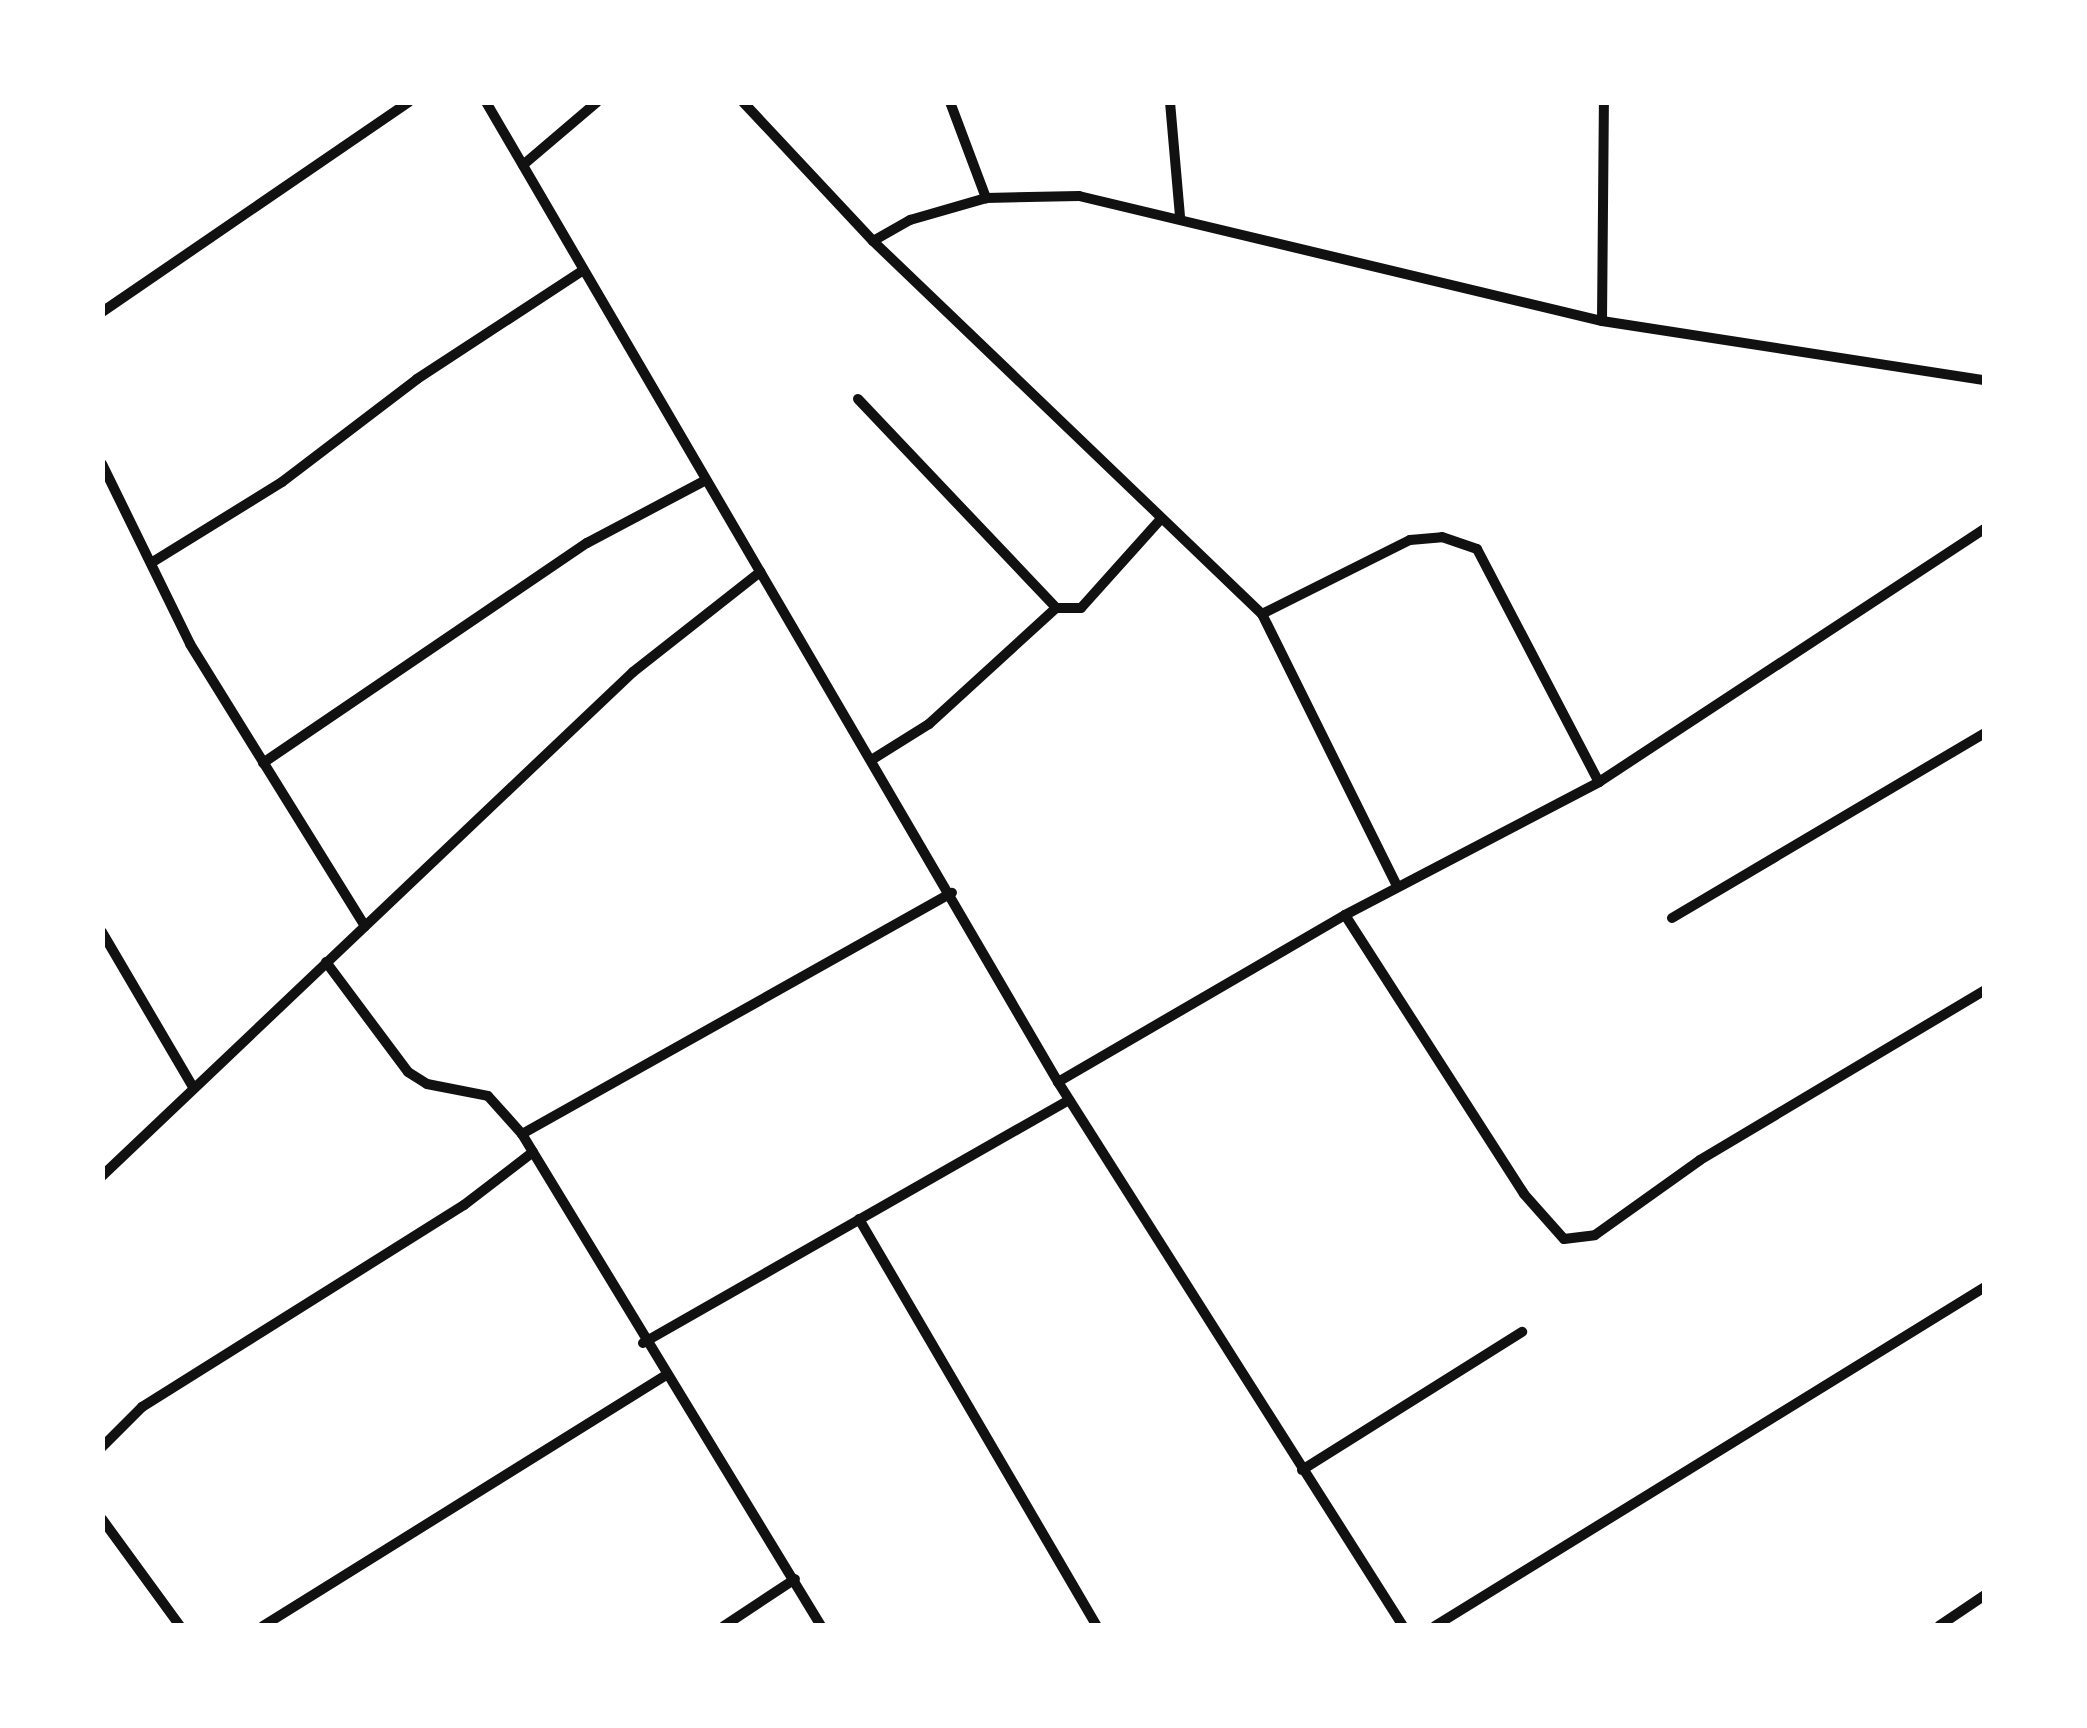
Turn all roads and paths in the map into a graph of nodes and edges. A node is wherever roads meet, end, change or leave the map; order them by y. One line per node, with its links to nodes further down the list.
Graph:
1 (409, 102): 13 (street)
2 (486, 102): 8 (street)
3 (597, 102): 8 (street)
4 (743, 102): 11 (street)
5 (950, 102): 9 (street)
6 (1170, 102): 10 (street)
7 (1604, 102): 14 (street)
8 (523, 165): 12 (street)
9 (986, 197): 10 (street); 11 (street)
10 (1180, 217): 14 (street)
11 (873, 241): 19 (street)
12 (582, 271): 18 (street); 21 (street)
13 (102, 312)
14 (1602, 321): 15 (street)
15 (1985, 380)
16 (858, 399): 23 (street)
17 (102, 464): 21 (street)
18 (704, 482): 22 (street); 27 (street)
19 (1160, 521): 23 (street); 24 (street)
20 (1985, 528): 28 (street)
21 (151, 563): 27 (street)
22 (760, 572): 26 (street); 33 (street)
23 (1056, 608): 26 (street)
24 (1262, 614): 28 (street); 29 (street)
25 (1985, 733): 32 (street)
26 (873, 759): 30 (street)
27 (262, 763): 33 (street)
28 (1599, 782): 29 (street)
29 (1397, 886): 31 (street)
30 (952, 893): 37 (street); 40 (street)
31 (1345, 915): 36 (street); 37 (street)
32 (1672, 918)
33 (365, 926): 35 (street)
34 (102, 932): 38 (street)
35 (326, 962): 38 (street); 40 (street)
36 (1985, 989)
37 (1058, 1082): 39 (street)
38 (193, 1087): 42 (street)
39 (1070, 1100): 43 (street); 49 (street)
40 (522, 1134): 41 (street)
41 (533, 1152): 46 (street); 48 (street)
42 (102, 1175)
43 (860, 1219): 46 (street); 58 (street)
44 (1985, 1287): 60 (street)
45 (1522, 1332): 49 (street)
46 (644, 1343): 47 (street)
47 (664, 1376): 51 (street); 55 (street)
48 (102, 1447)
49 (1302, 1470): 59 (street)
50 (102, 1519): 54 (street)
51 (795, 1579): 56 (street); 57 (street)
52 (1985, 1595): 53 (street)
53 (1954, 1622): 61 (street)
54 (180, 1626)
55 (262, 1626)
56 (724, 1626)
57 (821, 1626)
58 (1097, 1626)
59 (1403, 1626)
60 (1435, 1626)
61 (1939, 1626)

